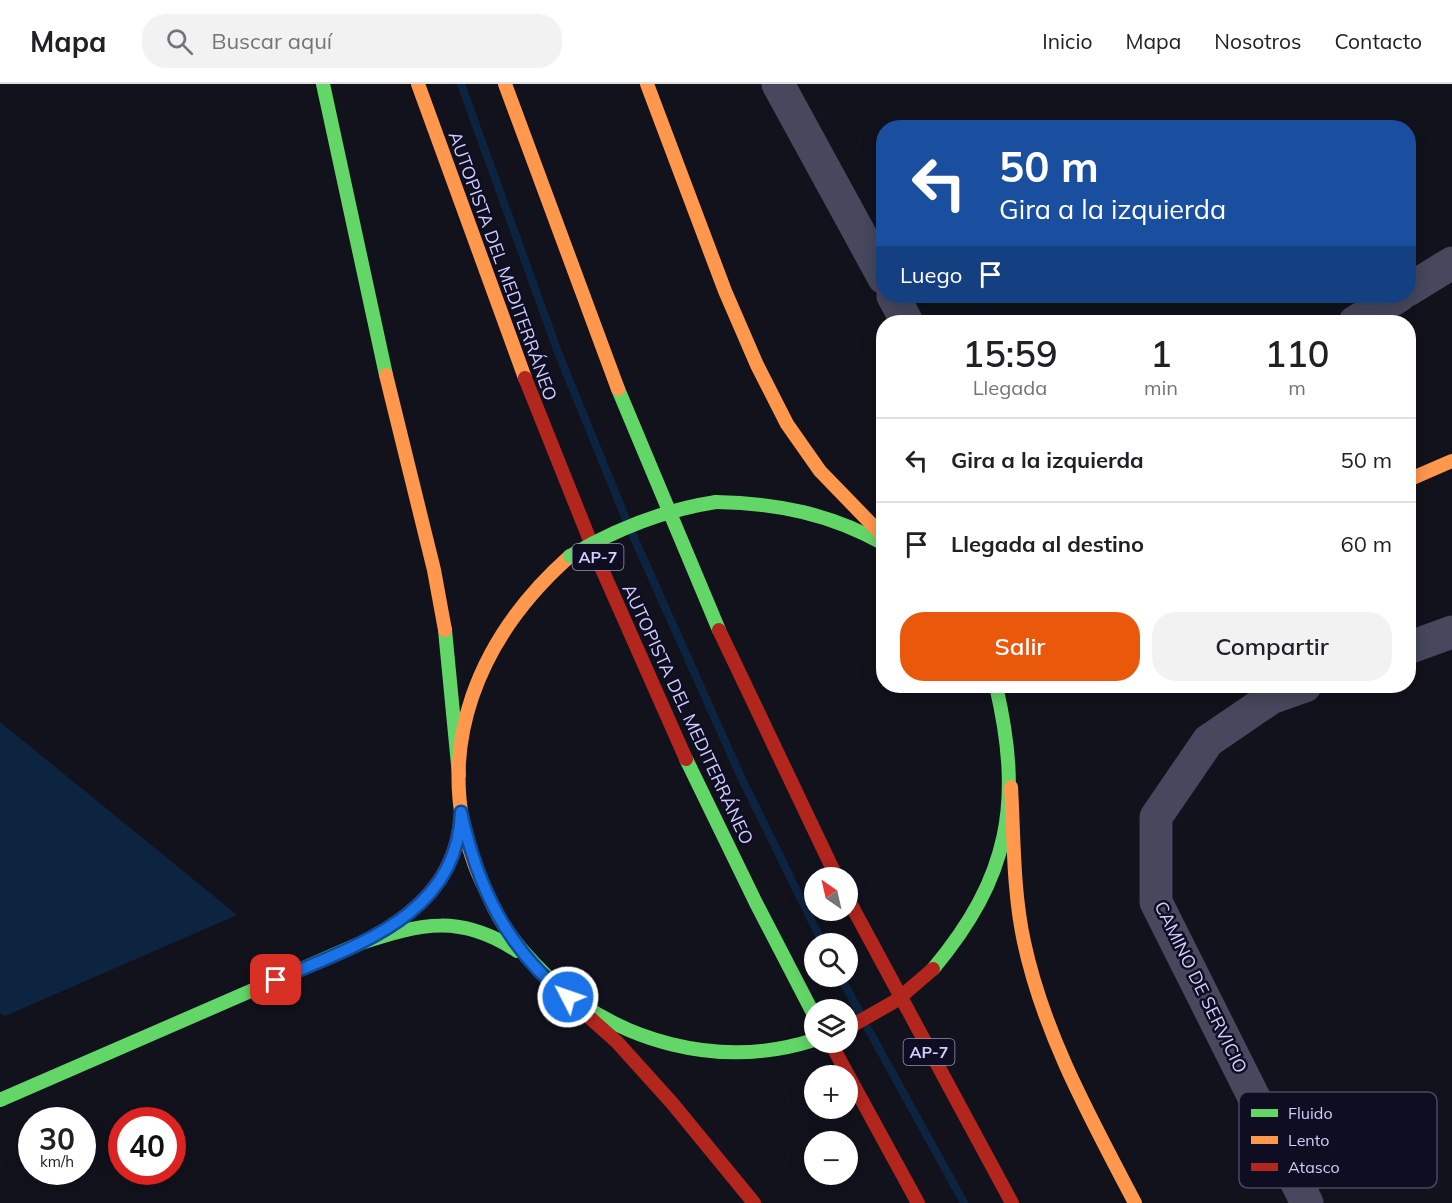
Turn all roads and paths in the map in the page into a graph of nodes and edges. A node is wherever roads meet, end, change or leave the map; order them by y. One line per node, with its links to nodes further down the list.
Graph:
1 (323, 84): 21 (main road)
2 (418, 84): 29 (main road, AUTOPISTA DEL MEDITERRÁNEO / AP-7)
3 (505, 84): 24 (main road)
4 (647, 84): 13 (main road)
5 (778, 84): 6 (street)
6 (876, 263)
7 (1452, 263): 8 (street)
8 (1416, 285)
9 (1387, 303): 10 (street)
10 (1367, 315)
11 (1452, 461): 12 (main road)
12 (1416, 477)
13 (876, 529)
14 (876, 540): 21 (main road, bridge)
15 (1452, 632): 16 (street)
16 (1416, 645)
17 (998, 693): 20 (main road)
18 (1285, 693): 33 (street, CAMINO DE SERVICIO)
19 (1015, 708): 20 (main road)
20 (1010, 750): 22 (main road)
21 (459, 775): 23 (main road)
22 (1011, 787): 30 (main road, bridge); 39 (main road)
23 (461, 812): 26 (main road); 27 (main road)
24 (832, 867)
25 (858, 918): 38 (main road, AP-7)
26 (361, 943): 27 (main road); 34 (main road)
27 (528, 960): 28 (main road)
28 (554, 986): 31 (main road); 36 (main road)
29 (806, 999)
30 (858, 1022)
31 (804, 1043)
32 (836, 1053): 37 (main road)
33 (1251, 1092)
34 (0, 1100)
35 (1299, 1188): 40 (street, CAMINO DE SERVICIO)
36 (754, 1203)
37 (918, 1203)
38 (1012, 1203)
39 (1135, 1203)
40 (1307, 1203)

